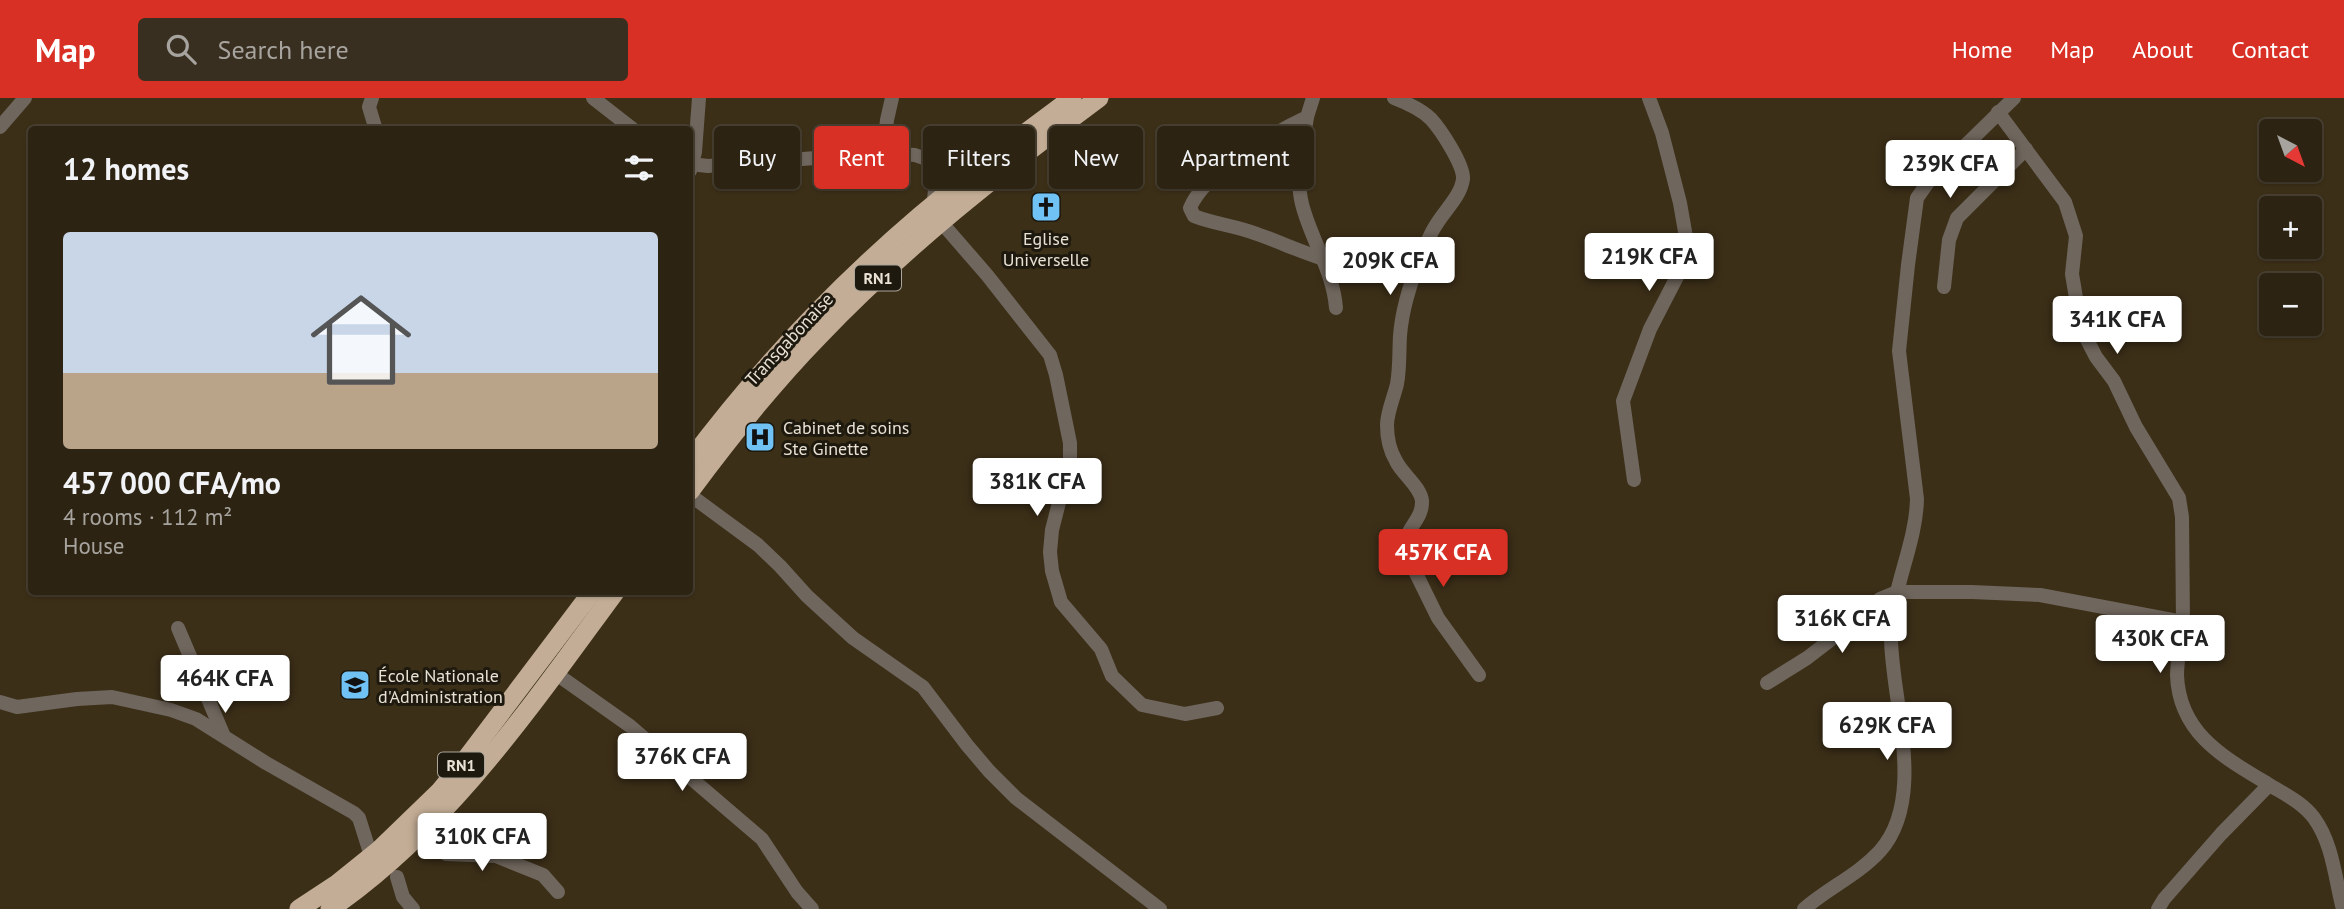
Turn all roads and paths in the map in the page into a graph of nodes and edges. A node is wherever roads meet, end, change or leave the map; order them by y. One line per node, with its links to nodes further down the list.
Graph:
1 (25, 98): 18 (street)
2 (372, 98): 14 (street)
3 (593, 98): 15 (street)
4 (699, 98): 20 (street)
5 (892, 98): 16 (street)
6 (1072, 98): 17 (highway, Transgabonaise / RN1)
7 (1099, 98): 25 (highway, Transgabonaise / RN1)
8 (1313, 98): 13 (street)
9 (1394, 98): 39 (street)
10 (1649, 98): 30 (street)
11 (2014, 98): 12 (street)
12 (1998, 112): 19 (street); 33 (street)
13 (1307, 117): 26 (street); 26 (street)
14 (375, 126)
15 (629, 126)
16 (886, 126)
17 (1035, 126)
18 (0, 127)
19 (2026, 149): 27 (street); 36 (street)
20 (693, 158)
21 (814, 159): 22 (street)
22 (693, 167)
23 (936, 189): 25 (street)
24 (962, 189): 25 (highway, Transgabonaise / RN1)
25 (937, 214): 29 (highway, Transgabonaise / RN1); 31 (highway, Transgabonaise / RN1); 42 (street)
26 (1324, 259): 28 (street)
27 (1944, 287)
28 (1336, 308)
29 (693, 457)
30 (1634, 480)
31 (693, 489)
32 (693, 495): 53 (street)
33 (1897, 592): 36 (street); 40 (street); 54 (street)
34 (590, 595): 46 (highway, RN1)
35 (613, 595): 38 (highway, RN1)
36 (2183, 622): 44 (street)
37 (178, 628): 43 (street)
38 (555, 673): 50 (highway, RN1); 52 (street)
39 (1479, 674)
40 (1767, 683)
41 (0, 702): 43 (street)
42 (1217, 708)
43 (222, 734): 46 (street)
44 (2269, 785): 55 (street); 56 (street)
45 (435, 840): 48 (street)
46 (371, 856): 49 (highway, RN1)
47 (397, 877): 51 (street)
48 (558, 892)
49 (299, 909)
50 (330, 909)
51 (413, 909)
52 (812, 909)
53 (1160, 909)
54 (1804, 909)
55 (2158, 909)
56 (2343, 909)

